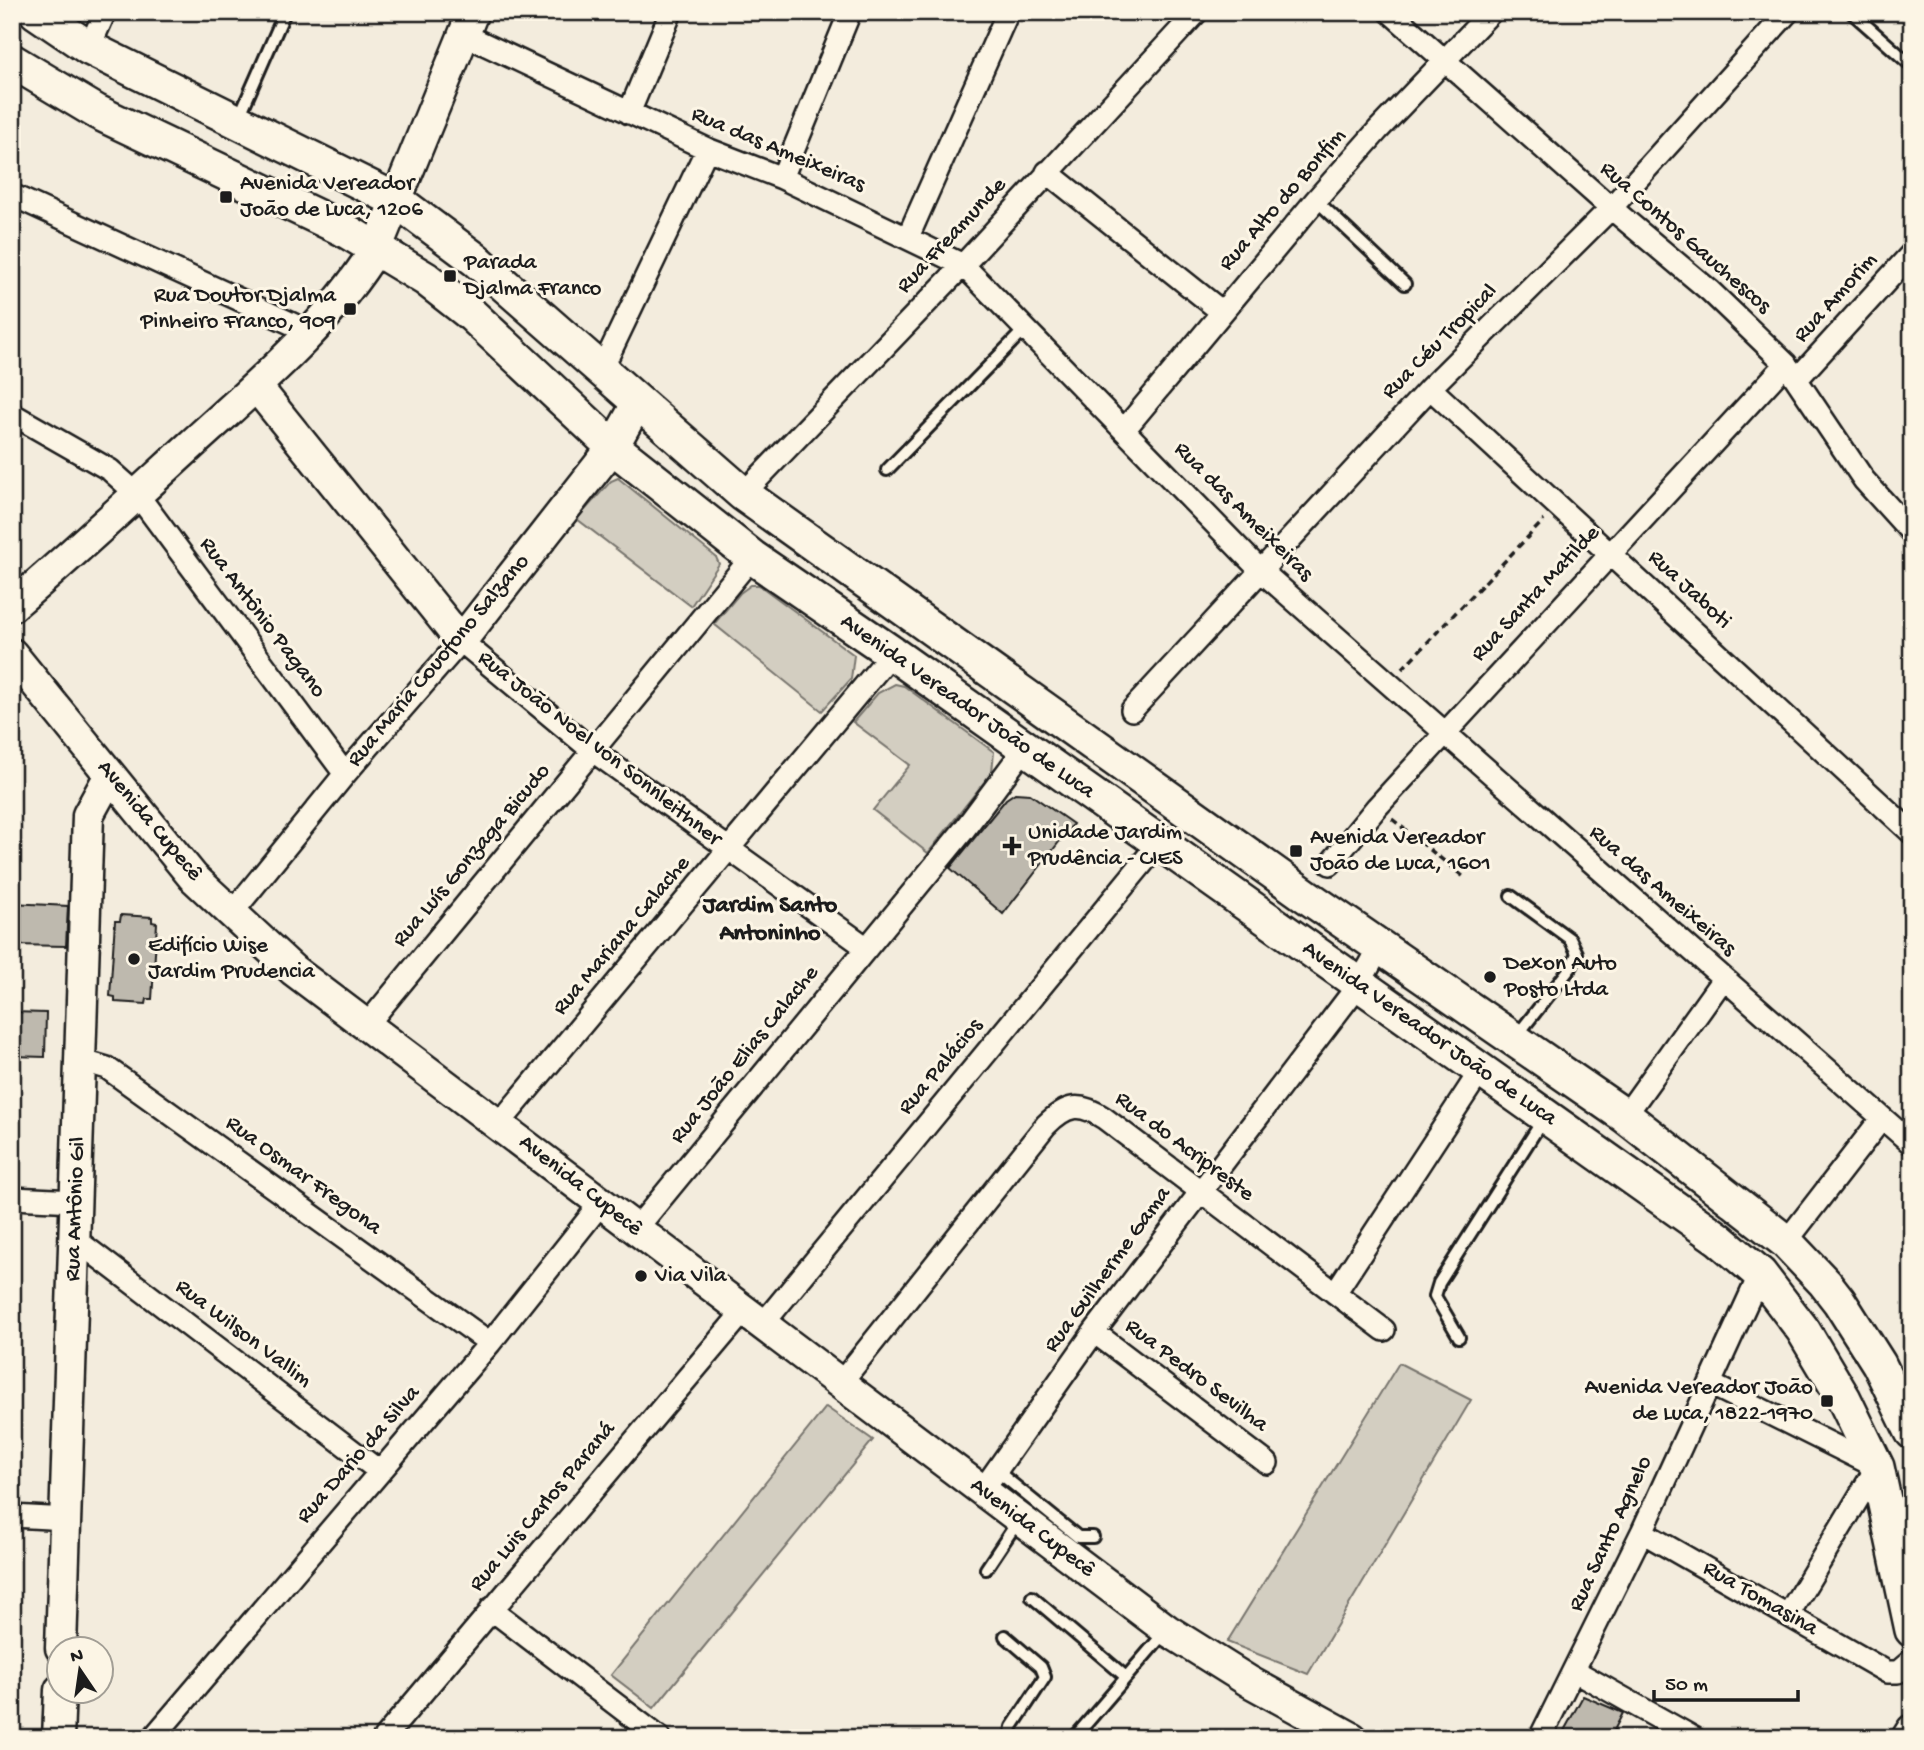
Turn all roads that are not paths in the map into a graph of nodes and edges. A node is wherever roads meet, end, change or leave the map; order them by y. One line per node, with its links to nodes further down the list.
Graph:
1 (36, 12): 13 (main road, Avenida Vereador João de Luca)
2 (105, 12): 13 (street)
3 (285, 12): 18 (lane)
4 (671, 12): 17 (street)
5 (850, 12): 21 (street)
6 (1008, 12): 26 (street)
7 (1197, 12): 20 (street, Rua Freamunde)
8 (1390, 12): 14 (street, Rua Contos Gauchescos)
9 (1492, 12): 14 (street, Rua Alto do Bonfim)
10 (1788, 12): 25 (street, Rua Céu Tropical)
11 (1851, 12): 16 (lane)
12 (467, 20): 17 (street, Rua das Ameixeiras); 23 (street)
13 (89, 48): 18 (main road, Avenida Vereador João de Luca)
14 (1447, 60): 24 (street, Rua Alto do Bonfim); 25 (street, Rua Contos Gauchescos)
15 (12, 61): 27 (main road, Avenida Vereador João de Luca)
16 (1912, 66)
17 (629, 113): 19 (street, Rua das Ameixeiras)
18 (236, 123): 23 (main road, Avenida Vereador João de Luca)
19 (707, 149): 21 (street, Rua das Ameixeiras); 34 (street)
20 (1047, 172): 29 (street, Rua Freamunde); 31 (street)
21 (782, 178): 26 (street, Rua das Ameixeiras)
22 (12, 195): 33 (street)
23 (396, 200): 27 (street); 34 (main road, Avenida Vereador João de Luca)
24 (1316, 200): 30 (lane); 31 (street, Rua Alto do Bonfim)
25 (1611, 208): 35 (street, Rua Contos Gauchescos); 37 (street, Rua Céu Tropical)
26 (908, 237): 29 (street, Rua das Ameixeiras)
27 (377, 247): 33 (street); 41 (main road, Avenida Vereador João de Luca)
28 (1912, 253): 35 (street, Rua Amorim)
29 (963, 265): 32 (street, Rua das Ameixeiras); 44 (street, Rua Freamunde)
30 (1405, 284)
31 (1222, 312): 40 (street, Rua Alto do Bonfim)
32 (1024, 330): 40 (street, Rua das Ameixeiras); 42 (lane)
33 (312, 333): 36 (street)
34 (601, 371): 38 (main road, Avenida Vereador João de Luca)
35 (1792, 371): 45 (street, Rua Contos Gauchescos); 46 (street, Rua Santa Matilde)
36 (256, 386): 43 (street); 50 (street, Rua João Noel von Sonnleithner)
37 (1430, 388): 46 (street, Rua Jaboti); 48 (street, Rua Céu Tropical)
38 (638, 402): 41 (street, Rua Maria Couofono Salzano); 44 (main road, Avenida Vereador João de Luca)
39 (12, 414): 43 (street, Rua Antônio Pagano)
40 (1124, 430): 48 (street, Rua das Ameixeiras)
41 (613, 447): 47 (main road, Avenida Vereador João de Luca); 50 (street, Rua Maria Couofono Salzano)
42 (887, 470)
43 (137, 494): 49 (street); 57 (street, Rua Antônio Pagano)
44 (743, 494): 65 (main road, Avenida Vereador João de Luca)
45 (1912, 533)
46 (1611, 553): 54 (street, Rua Santa Matilde); 59 (street, Rua Jaboti)
47 (751, 557): 51 (main road, Avenida Vereador João de Luca); 56 (street, Rua Luís Gonzaga Bicudo)
48 (1260, 570): 53 (street, Rua Céu Tropical); 54 (street, Rua das Ameixeiras)
49 (12, 606)
50 (461, 641): 56 (street, Rua João Noel von Sonnleithner); 57 (street, Rua Maria Couofono Salzano)
51 (892, 653): 55 (main road, Avenida Vereador João de Luca); 61 (street, Rua Mariana Calache)
52 (12, 654): 58 (street, Avenida Cupecê)
53 (1132, 710)
54 (1444, 732): 62 (street, Rua Santa Matilde); 67 (street, Rua das Ameixeiras)
55 (1025, 748): 60 (main road, Avenida Vereador João de Luca); 66 (street, Rua João Elias Calache)
56 (593, 751): 61 (street, Rua João Noel von Sonnleithner); 69 (street, Rua Luís Gonzaga Bicudo)
57 (345, 774): 64 (street, Rua Maria Couofono Salzano)
58 (110, 775): 64 (street, Avenida Cupecê); 71 (street, Rua Antônio Gil)
59 (1912, 833)
60 (1160, 842): 68 (main road, Avenida Vereador João de Luca); 87 (street, Rua Palácios)
61 (729, 850): 66 (street, Rua João Noel von Sonnleithner); 76 (street, Rua Mariana Calache)
62 (1330, 864)
63 (1511, 896): 70 (lane)
64 (231, 914): 69 (street, Avenida Cupecê)
65 (1380, 947): 68 (street, Rua Guilherme Gama); 70 (main road, Avenida Vereador João de Luca)
66 (867, 948): 82 (street, Rua João Elias Calache)
67 (1723, 979): 74 (street); 75 (street, Rua das Ameixeiras)
68 (1359, 984): 72 (main road, Avenida Vereador João de Luca); 78 (street, Rua Guilherme Gama)
69 (366, 1026): 76 (street, Avenida Cupecê)
70 (1514, 1040): 74 (main road, Avenida Vereador João de Luca)
71 (80, 1060): 80 (street, Rua Antônio Gil); 91 (street, Rua Osmar Fregona)
72 (1481, 1070): 73 (main road, Avenida Vereador João de Luca); 86 (street)
73 (1545, 1116): 85 (main road, Avenida Vereador João de Luca); 90 (lane)
74 (1625, 1116): 84 (main road, Avenida Vereador João de Luca)
75 (1882, 1118): 77 (street, Rua das Ameixeiras); 84 (street)
76 (499, 1124): 81 (street, Avenida Cupecê)
77 (1912, 1144)
78 (1198, 1192): 86 (street, Rua do Acripreste); 89 (street, Rua Guilherme Gama); 93 (street, Rua do Acripreste)
79 (12, 1198): 80 (street)
80 (76, 1201): 83 (street, Rua Antônio Gil)
81 (602, 1202): 82 (street, Avenida Cupecê); 91 (street, Rua Dario da Silva)
82 (636, 1229): 87 (street, Avenida Cupecê)
83 (75, 1239): 96 (street, Rua Wilson Vallim); 100 (street, Rua Antônio Gil)
84 (1786, 1242): 94 (main road, Avenida Vereador João de Luca)
85 (1760, 1274): 92 (street, Rua Santo Agnelo); 97 (main road, Avenida Vereador João de Luca)
86 (1335, 1293): 88 (street, Rua do Acripreste)
87 (753, 1319): 93 (street, Avenida Cupecê); 106 (street, Rua Luis Carlos Paraná)
88 (1384, 1330)
89 (1094, 1332): 95 (street, Rua Pedro Sevilha); 98 (street, Rua Guilherme Gama)
90 (1459, 1337)
91 (490, 1343): 96 (street, Rua Dario da Silva)
92 (1710, 1384): 97 (street); 102 (street, Rua Santo Agnelo)
93 (839, 1385): 98 (street, Avenida Cupecê)
94 (1912, 1432)
95 (1267, 1463)
96 (379, 1471): 118 (street, Rua Dario da Silva)
97 (1879, 1476): 107 (street); 109 (main road, Avenida Vereador João de Luca)
98 (990, 1481): 101 (street, Avenida Cupecê); 103 (lane)
99 (12, 1516): 100 (street)
100 (67, 1519): 110 (street, Rua Antônio Gil)
101 (1020, 1519): 104 (lane); 108 (street, Avenida Cupecê)
102 (1642, 1532): 107 (street, Rua Tomasina); 113 (street, Rua Santo Agnelo)
103 (1093, 1537)
104 (986, 1569)
105 (1032, 1597): 114 (lane)
106 (491, 1609): 119 (street, Rua Luis Carlos Paraná); 120 (street)
107 (1788, 1615): 112 (street, Rua Tomasina)
108 (1167, 1630): 114 (lane); 123 (street, Avenida Cupecê)
109 (1912, 1630)
110 (62, 1634)
111 (1005, 1636): 121 (lane)
112 (1912, 1660)
113 (1575, 1671): 124 (street, Rua Santo Agnelo); 125 (street)
114 (1126, 1677): 122 (lane)
115 (59, 1704): 117 (street)
116 (1912, 1730): 126 (street)
117 (58, 1738)
118 (153, 1738)
119 (384, 1738)
120 (660, 1738)
121 (1010, 1738)
122 (1074, 1738)
123 (1352, 1738)
124 (1540, 1738)
125 (1694, 1738)
126 (1907, 1738)

